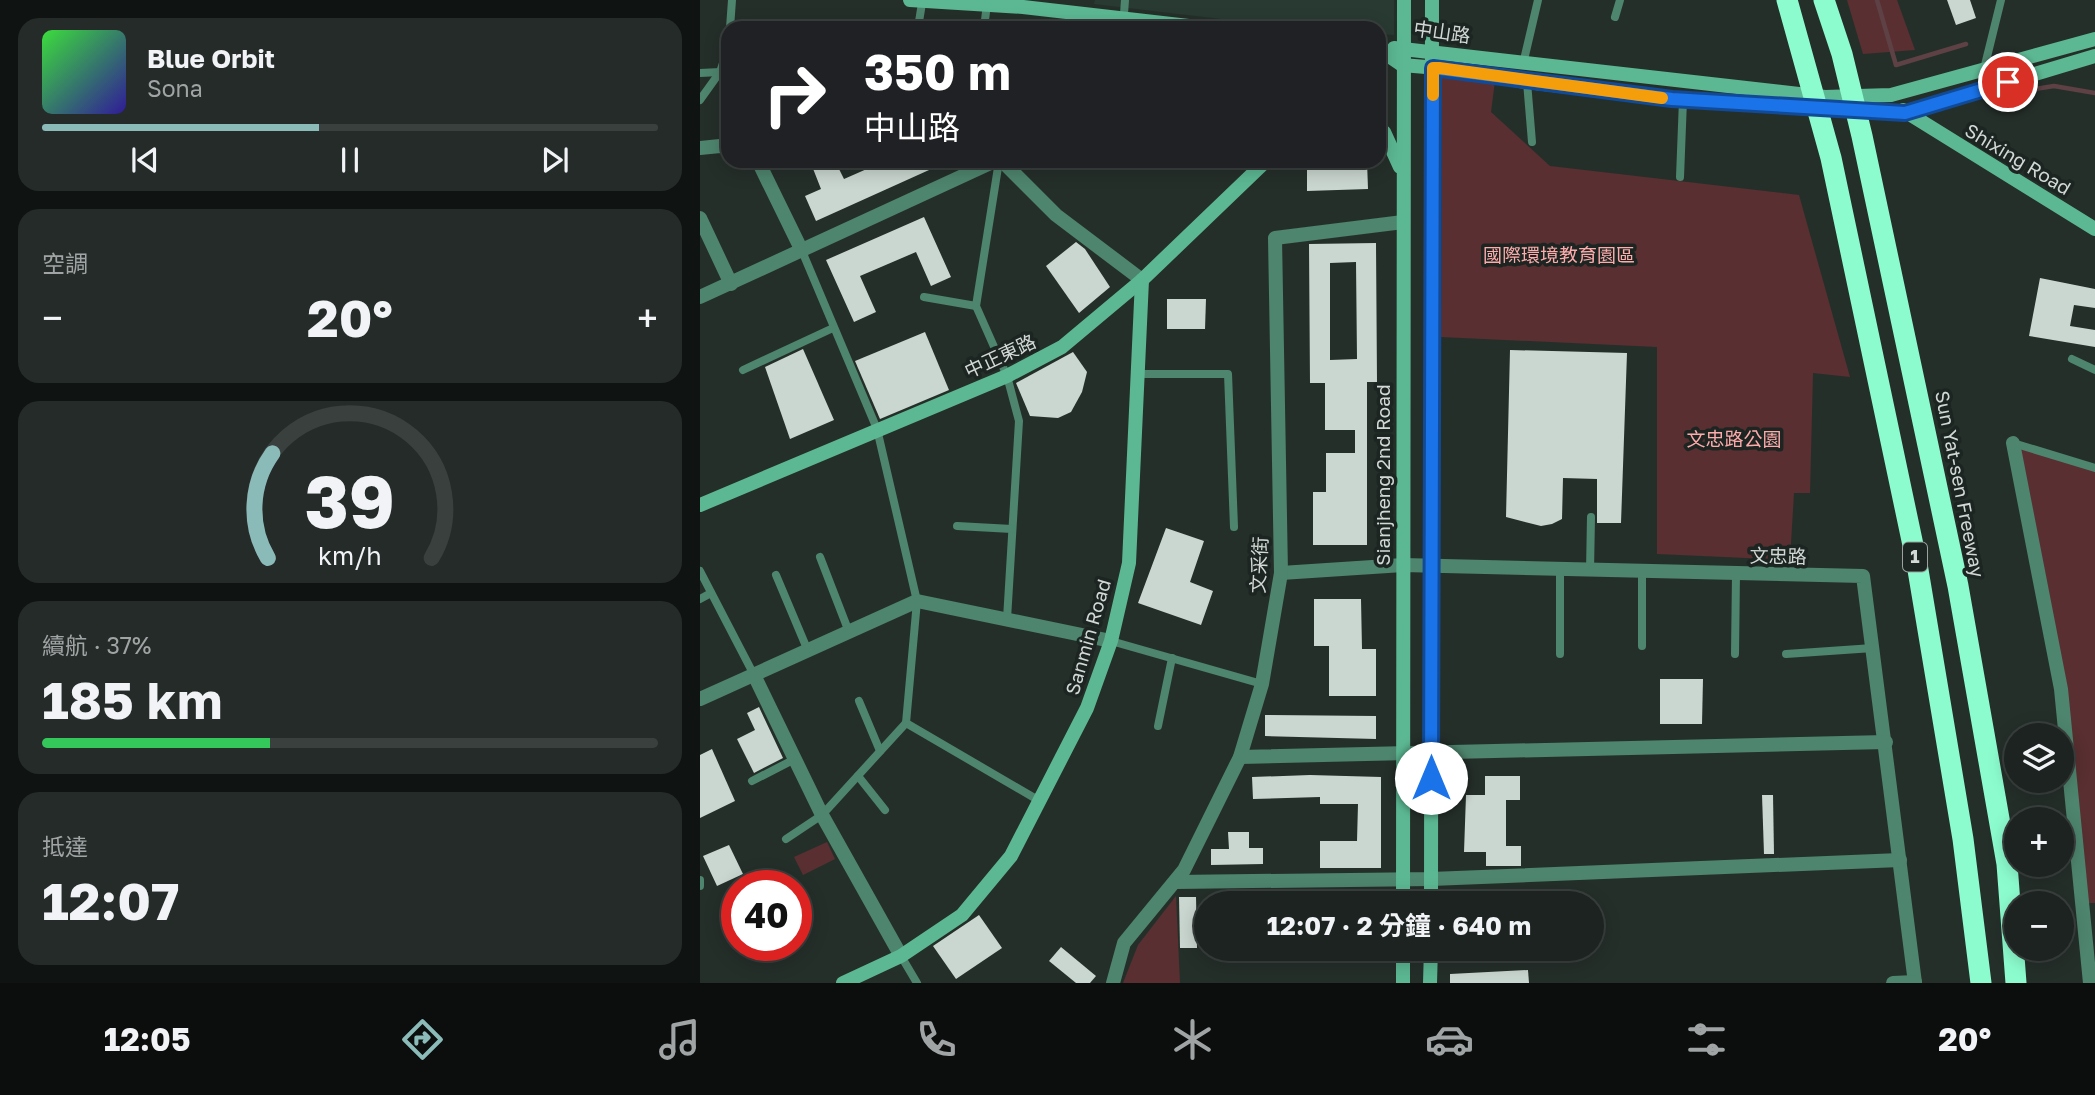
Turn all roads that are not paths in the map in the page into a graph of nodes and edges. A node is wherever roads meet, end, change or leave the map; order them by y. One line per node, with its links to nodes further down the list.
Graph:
1 (732, 0): 14 (lane)
2 (1125, 0): 18 (lane)
3 (1404, 0): 20 (street, Sianjheng 2nd Road)
4 (1432, 0): 22 (street)
5 (1538, 0): 25 (lane)
6 (1620, 0): 13 (lane)
7 (1787, 0): 130 (highway, 1)
8 (1824, 0): 131 (highway, Sun Yat-sen Freeway / 1)
9 (2001, 0): 29 (lane)
10 (916, 1): 11 (street); 15 (lane)
11 (987, 4): 12 (street); 16 (lane)
12 (1023, 4): 17 (street)
13 (1615, 17)
14 (730, 21)
15 (917, 21)
16 (986, 21)
17 (1112, 21)
18 (1123, 21)
19 (2095, 39): 29 (street, 中山路)
20 (1403, 46): 21 (street, 中山路); 22 (street, 中山路); 26 (street, Sianjheng 2nd Road)
21 (1386, 49)
22 (1433, 51): 25 (street, 中山路); 27 (street)
23 (1386, 55): 26 (street, 中山路)
24 (2095, 56): 33 (street, 中山路)
25 (1523, 64): 34 (street, 中山路)
26 (1402, 65): 27 (street, 中山路); 47 (street, Sianjheng 2nd Road)
27 (1433, 68): 32 (street, 中山路); 74 (street)
28 (721, 69): 30 (lane)
29 (1984, 69): 33 (lane); 34 (street, 中山路)
30 (720, 72): 31 (lane); 35 (lane)
31 (700, 73)
32 (1527, 82): 36 (street, 中山路); 39 (lane)
33 (1986, 88): 37 (street, 中山路)
34 (1891, 95): 37 (street, Shixing Road)
35 (700, 100)
36 (1683, 100): 37 (street, 中山路); 48 (lane)
37 (1905, 113): 51 (street, Shixing Road)
38 (1386, 137): 47 (street)
39 (1532, 142)
40 (721, 146): 41 (street)
41 (700, 148)
42 (761, 168): 52 (street)
43 (984, 168): 52 (street)
44 (998, 168): 57 (lane)
45 (1006, 168): 53 (street)
46 (1259, 168): 53 (street, 中正東路)
47 (1402, 174): 50 (street, Sianjheng 2nd Road)
48 (1680, 177)
49 (700, 218): 54 (street)
50 (1402, 222): 73 (street, Sianjheng 2nd Road); 79 (street, 文采街)
51 (2095, 229)
52 (802, 251): 54 (street); 58 (lane)
53 (1142, 280): 62 (street, Sanmin Road); 63 (street, 中正東路)
54 (731, 284): 55 (street)
55 (700, 297)
56 (924, 297): 57 (lane)
57 (976, 306): 63 (lane)
58 (833, 328): 60 (lane); 64 (lane)
59 (2072, 359): 61 (lane)
60 (743, 370)
61 (2095, 370)
62 (1136, 374): 70 (lane); 87 (street, Sanmin Road)
63 (1007, 376): 64 (street, 中正東路); 71 (lane)
64 (877, 429): 67 (street, 中正東路); 84 (lane)
65 (2012, 443): 66 (lane); 119 (street)
66 (2095, 468)
67 (700, 505)
68 (1591, 517): 76 (lane)
69 (957, 526): 71 (lane)
70 (1234, 527)
71 (1012, 529): 85 (lane)
72 (820, 557): 86 (lane)
73 (1403, 565): 74 (street, 文忠路); 79 (street, 文忠路); 103 (street, Sianjheng 2nd Road)
74 (1432, 567): 75 (street, 文忠路); 104 (street)
75 (1560, 570): 76 (street, 文忠路); 91 (lane)
76 (1590, 571): 78 (street, 文忠路)
77 (700, 572): 82 (lane)
78 (1642, 572): 80 (street, 文忠路); 88 (lane)
79 (1281, 573): 96 (street, 文采街)
80 (1736, 574): 89 (street, 文忠路); 92 (lane)
81 (776, 575): 90 (lane)
82 (711, 593): 83 (lane); 95 (lane)
83 (700, 598)
84 (916, 601): 85 (street); 86 (street); 99 (lane)
85 (1007, 619): 87 (street)
86 (849, 632): 90 (street)
87 (1111, 640): 94 (lane); 109 (street, Sanmin Road)
88 (1642, 646)
89 (1873, 648): 93 (lane); 101 (street, 文忠路)
90 (808, 651): 95 (street)
91 (1560, 654)
92 (1735, 654)
93 (1786, 654)
94 (1172, 658): 96 (lane); 100 (lane)
95 (754, 675): 97 (street); 106 (street)
96 (1262, 684): 105 (street, 文采街)
97 (700, 699)
98 (859, 701): 102 (lane)
99 (906, 723): 102 (lane); 109 (lane)
100 (1158, 726)
101 (1886, 742): 104 (street); 113 (street, 文忠路)
102 (880, 751): 107 (lane)
103 (1403, 752): 104 (street); 105 (street); 115 (street, Sianjheng 2nd Road)
104 (1431, 752): 114 (street)
105 (1240, 757): 116 (street, 文采街)
106 (795, 759): 108 (lane); 111 (street)
107 (858, 776): 110 (lane); 111 (lane)
108 (752, 781)
109 (1038, 800): 120 (street, Sanmin Road)
110 (885, 810)
111 (822, 815): 112 (lane); 120 (street)
112 (786, 839)
113 (1900, 860): 114 (street); 123 (street, 文忠路)
114 (1431, 879): 115 (street); 118 (street)
115 (1403, 880): 116 (street); 117 (street, Sianjheng 2nd Road)
116 (1175, 882): 126 (street, 文采街)
117 (1403, 891)
118 (1431, 891)
119 (2089, 903): 132 (street)
120 (901, 956): 124 (street, Sanmin Road); 125 (lane)
121 (1403, 961): 127 (street)
122 (1430, 961): 128 (street)
123 (1915, 982): 129 (street)
124 (843, 983)
125 (917, 983)
126 (1113, 983)
127 (1403, 983)
128 (1430, 983)
129 (1893, 983)
130 (1981, 983)
131 (2017, 983)
132 (2090, 983)

